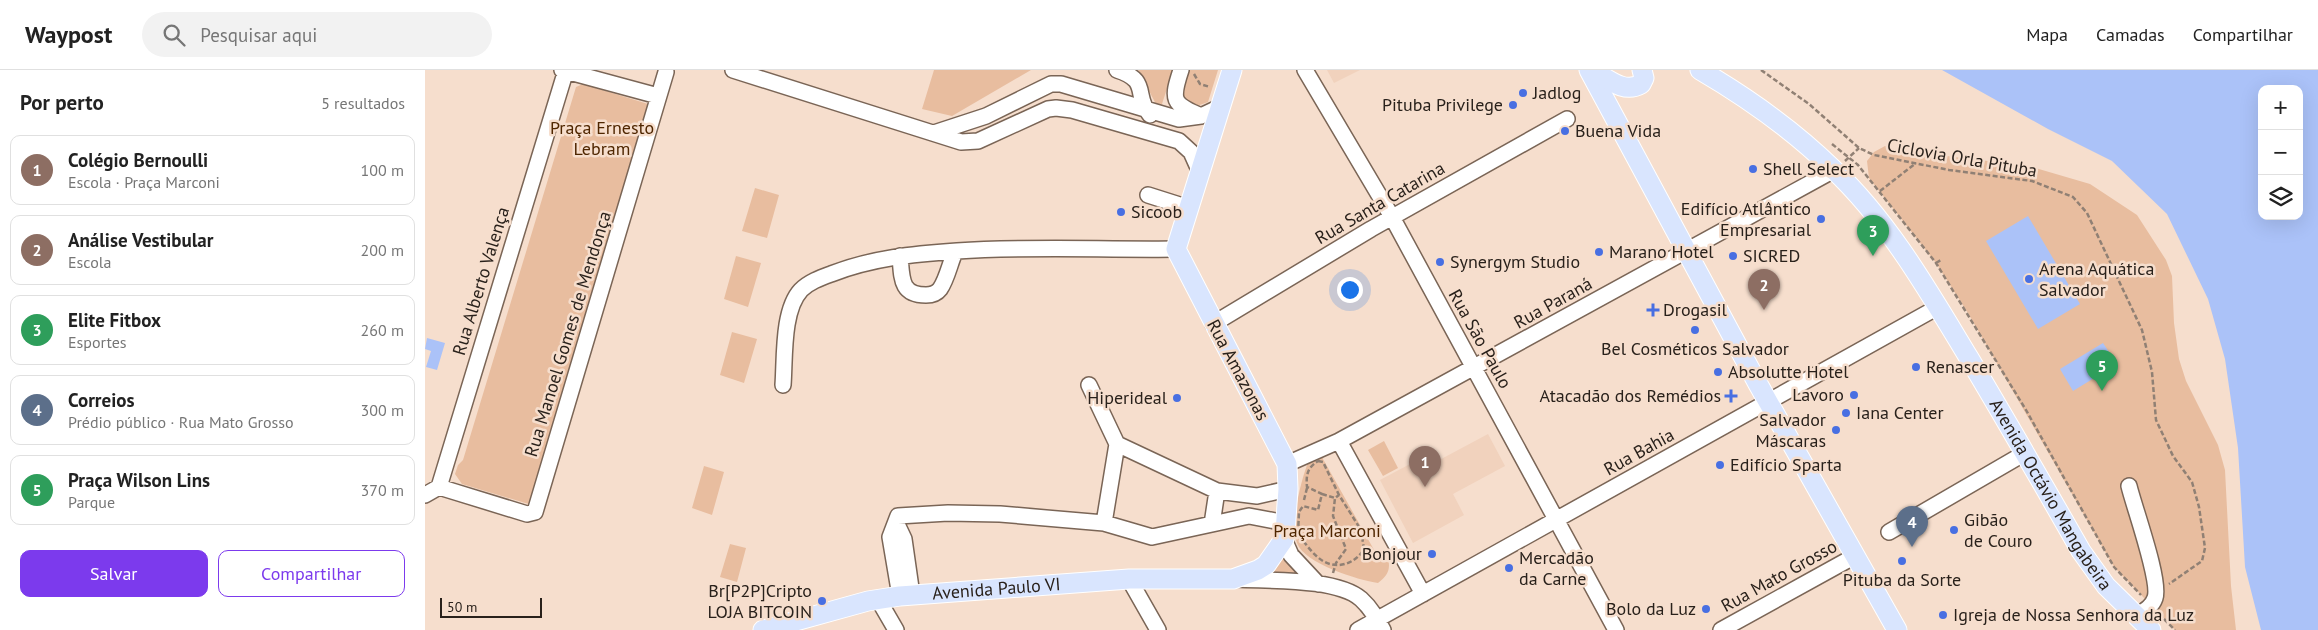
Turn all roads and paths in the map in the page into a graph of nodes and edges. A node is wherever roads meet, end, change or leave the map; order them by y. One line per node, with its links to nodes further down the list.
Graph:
1 (565, 70): 15 (street); 47 (street, Rua Alberto Valença)
2 (733, 70): 21 (street)
3 (1117, 70): 18 (street)
4 (1181, 70): 19 (street)
5 (1191, 70): 14 (path)
6 (1232, 70): 16 (main road)
7 (1305, 70): 29 (street, Rua São Paulo)
8 (1591, 70): 9 (main road); 32 (main road)
9 (1642, 70)
10 (1700, 70): 24 (main road, Avenida Octávio Mangabeira)
11 (1761, 70): 23 (path, Ciclovia Orla Pituba)
12 (665, 71): 15 (street, Rua Manoel Gomes de Mendonça)
13 (1043, 86): 17 (street); 18 (street); 21 (street)
14 (1214, 89)
15 (658, 96): 47 (street, Rua Manoel Gomes de Mendonça)
16 (1220, 107): 19 (street); 25 (main road)
17 (1049, 109): 21 (street); 22 (street)
18 (1146, 110): 19 (street); 22 (street)
19 (1201, 116)
20 (1567, 119): 29 (street, Rua Santa Catarina)
21 (934, 133)
22 (1169, 138): 25 (street)
23 (1916, 163): 26 (path); 67 (path, Ciclovia Orla Pituba)
24 (1834, 170): 32 (street, Rua Paraná); 36 (main road, Avenida Octávio Mangabeira)
25 (1200, 172): 28 (main road)
26 (1880, 191)
27 (1147, 195): 28 (street)
28 (1189, 208): 30 (main road)
29 (1392, 217): 37 (street, Rua Santa Catarina); 38 (street, Rua São Paulo)
30 (1176, 250): 31 (street); 37 (main road, Rua Amazonas)
31 (955, 252): 33 (street); 33 (street)
32 (1686, 252): 38 (street, Rua Paraná); 41 (main road)
33 (901, 256): 39 (street)
34 (1941, 260): 35 (path)
35 (1936, 263)
36 (1938, 306): 41 (street, Rua Bahia); 44 (main road, Avenida Octávio Mangabeira)
37 (1213, 324): 45 (main road, Rua Amazonas)
38 (1474, 368): 42 (street, Rua Paraná); 56 (street, Rua São Paulo)
39 (783, 385)
40 (1089, 385): 43 (street)
41 (1769, 403): 56 (street, Rua Bahia); 61 (main road)
42 (1339, 441): 45 (street, Rua Paraná); 66 (street)
43 (1117, 444): 49 (street); 57 (street)
44 (2025, 453): 60 (street); 70 (main road, Avenida Octávio Mangabeira)
45 (1287, 464): 48 (main road, Rua Amazonas)
46 (2129, 486): 67 (street)
47 (439, 487): 51 (street)
48 (1288, 489): 53 (street); 59 (main road, Rua Amazonas)
49 (1217, 491): 53 (street); 58 (street)
50 (1322, 494): 52 (path); 54 (path); 62 (path)
51 (425, 495)
52 (1339, 495): 54 (path); 62 (path)
53 (1257, 496): 55 (street)
54 (1335, 498): 62 (path)
55 (1255, 516): 58 (street); 59 (street)
56 (1556, 519): 66 (street, Rua Bahia); 76 (street, Rua São Paulo)
57 (1105, 523): 58 (street); 68 (street)
58 (1212, 524)
59 (1285, 531): 64 (main road, Avenida Paulo VI); 65 (street)
60 (1889, 532)
61 (1855, 556): 77 (street, Rua Mato Grosso); 78 (main road)
62 (1335, 564): 65 (path)
63 (1129, 579): 64 (main road, Avenida Paulo VI); 68 (main road, Avenida Paulo VI); 74 (street)
64 (1233, 579): 65 (street, Avenida Paulo VI)
65 (1324, 585): 71 (street)
66 (1423, 594): 71 (street, Rua Bahia)
67 (2156, 594): 70 (street)
68 (906, 596): 69 (main road, Avenida Paulo VI)
69 (878, 599): 72 (main road, Avenida Paulo VI); 73 (street)
70 (2136, 616): 79 (main road, Avenida Octávio Mangabeira)
71 (1381, 625): 75 (street, Rua Bahia)
72 (763, 630)
73 (896, 630)
74 (1158, 630)
75 (1358, 630)
76 (1616, 630)
77 (1721, 630)
78 (1897, 630)
79 (2151, 630)

